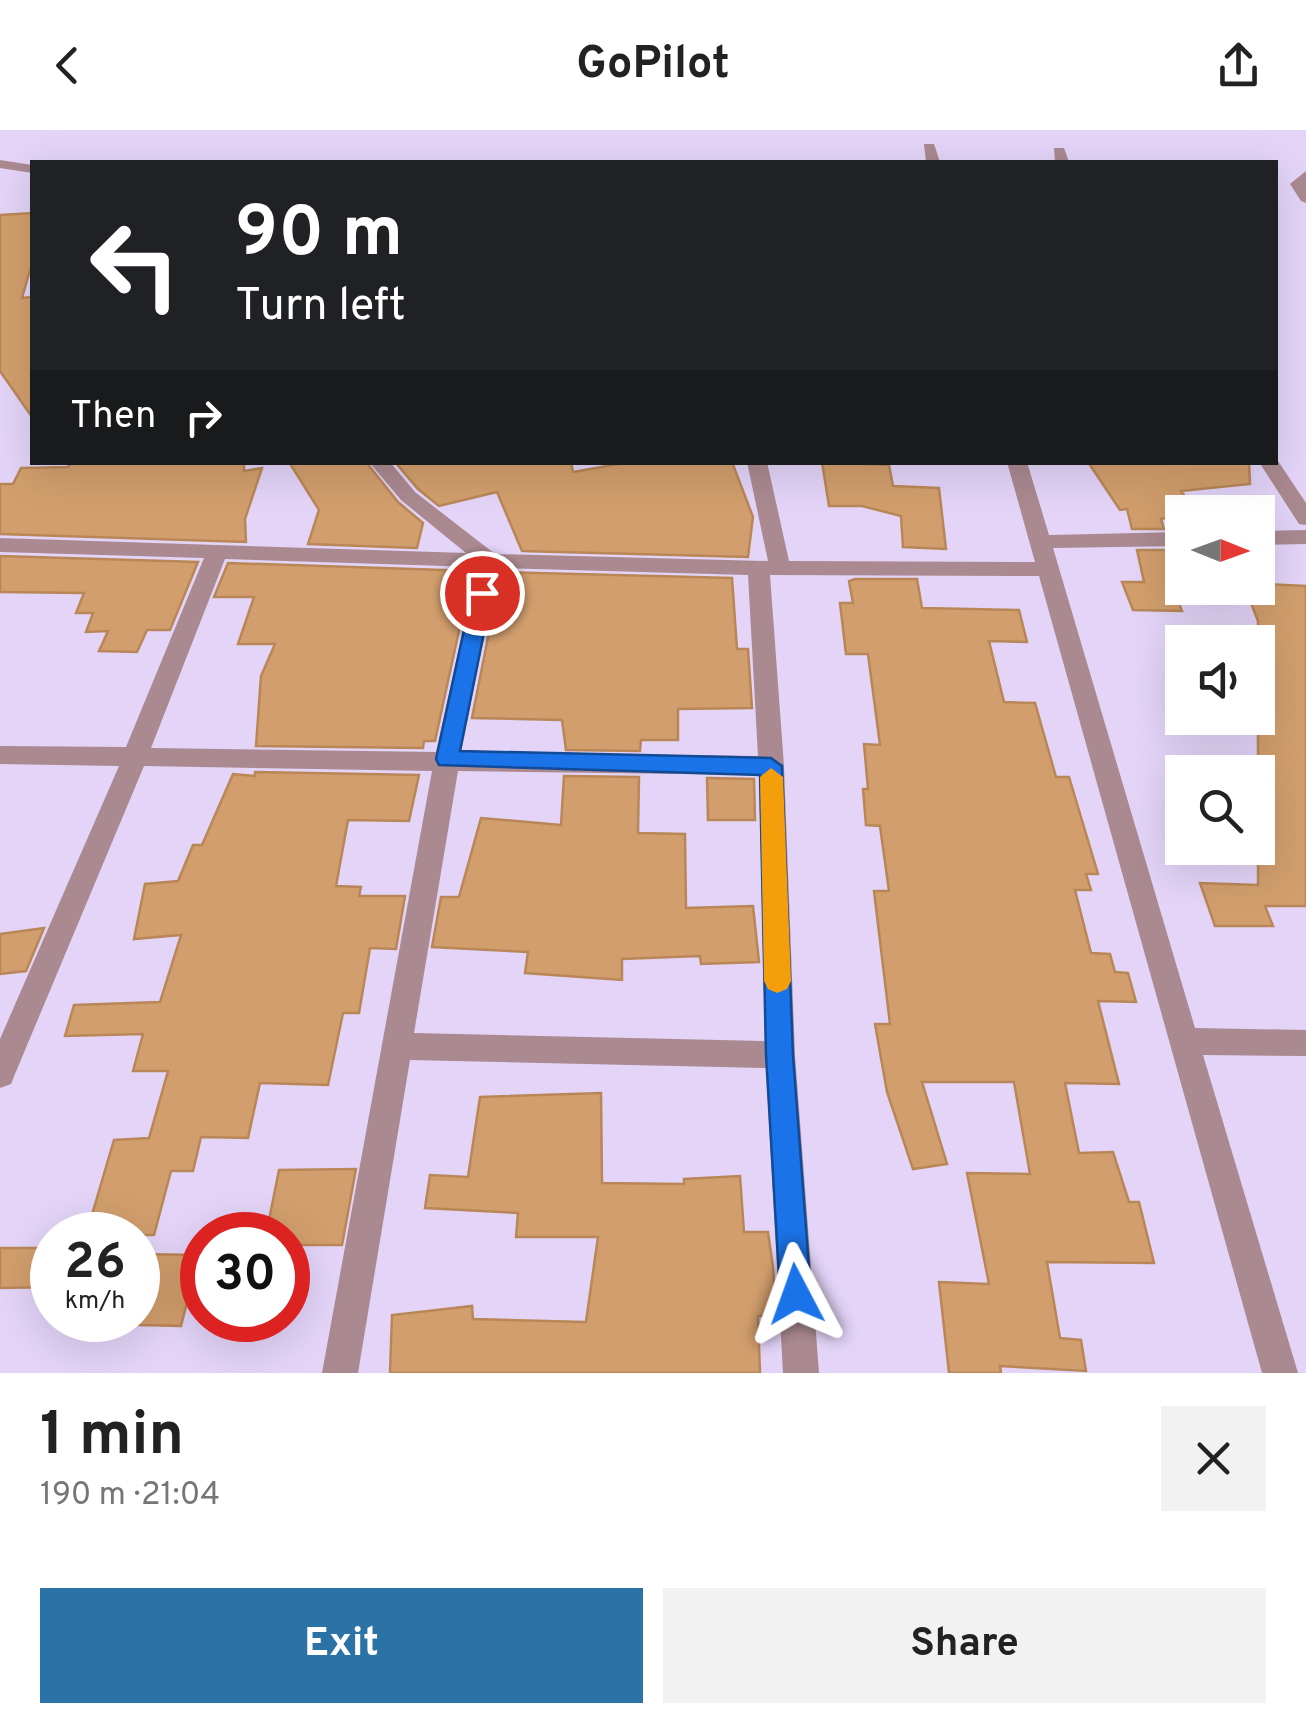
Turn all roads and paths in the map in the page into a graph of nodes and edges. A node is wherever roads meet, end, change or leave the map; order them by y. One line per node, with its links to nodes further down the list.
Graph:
1 (0, 164): 2 (street)
2 (30, 169)
3 (1306, 175): 4 (street)
4 (1306, 198)
5 (382, 465): 16 (street)
6 (756, 465): 17 (street)
7 (1018, 465): 15 (street)
8 (1271, 465): 9 (street)
9 (1306, 519)
10 (1306, 536): 11 (street)
11 (1275, 537)
12 (1165, 541): 15 (street)
13 (0, 545): 14 (street)
14 (218, 550): 16 (street); 19 (street)
15 (1044, 555): 17 (street); 22 (street)
16 (489, 560): 17 (street); 20 (street)
17 (769, 568): 21 (street)
18 (0, 755): 19 (street)
19 (135, 756): 20 (street); 26 (street)
20 (447, 759): 21 (street); 24 (street)
21 (771, 766): 25 (street)
22 (1184, 1041): 23 (street); 29 (street)
23 (1306, 1042)
24 (397, 1046): 25 (street); 27 (street)
25 (780, 1055): 28 (street)
26 (0, 1073)
27 (340, 1373)
28 (801, 1373)
29 (1280, 1373)

